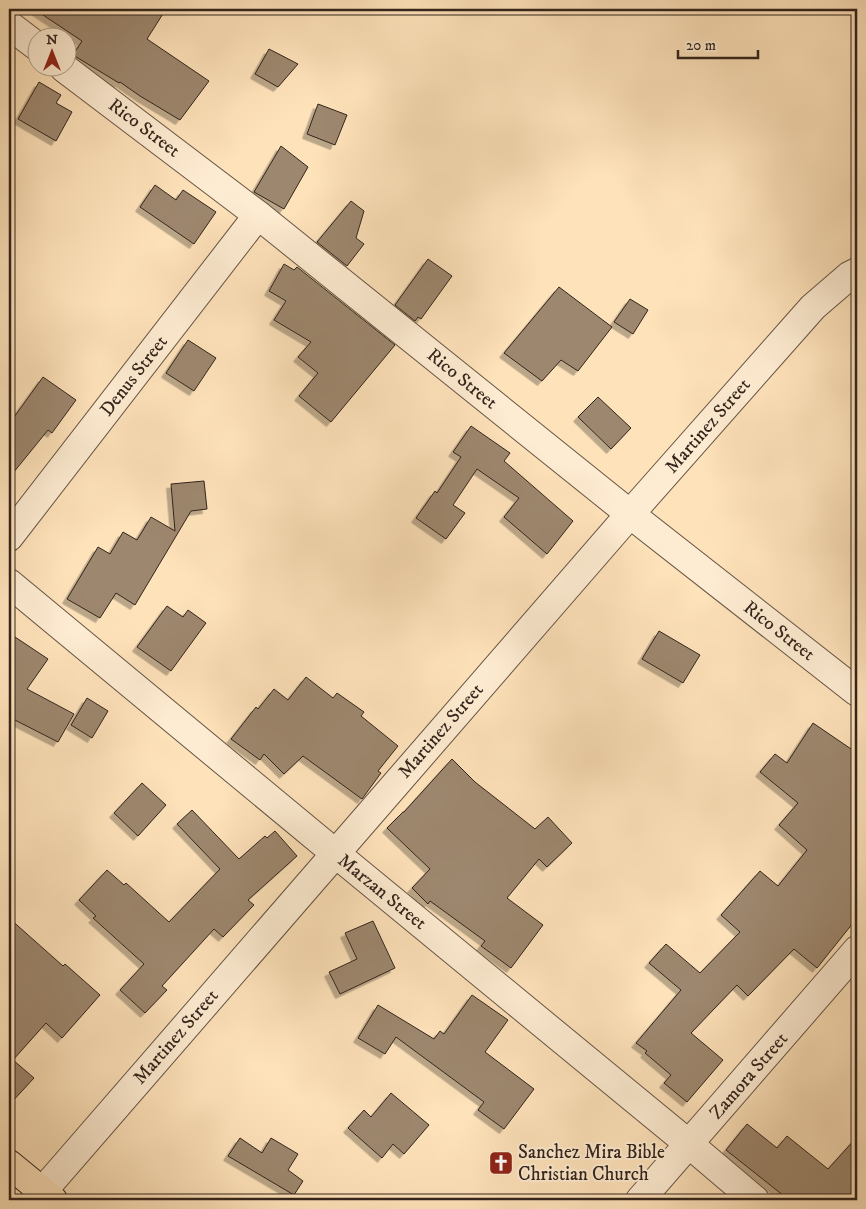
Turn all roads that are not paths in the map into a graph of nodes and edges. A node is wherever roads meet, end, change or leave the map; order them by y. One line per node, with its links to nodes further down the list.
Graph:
1 (9, 25): 2 (street)
2 (28, 39)
3 (77, 78): 4 (street, Rico Street)
4 (258, 216): 6 (street, Rico Street); 7 (street, Denus Street)
5 (857, 272): 6 (street, Martinez Street)
6 (630, 514): 9 (street, Rico Street); 10 (street, Martinez Street)
7 (9, 537)
8 (9, 583): 10 (street, Marzan Street)
9 (857, 692)
10 (335, 853): 12 (street, Marzan Street); 14 (street, Martinez Street)
11 (857, 950): 12 (street, Zamora Street)
12 (690, 1144): 15 (street, Zamora Street); 16 (street, Marzan Street)
13 (9, 1164): 14 (highway)
14 (43, 1197)
15 (640, 1200)
16 (755, 1200)

